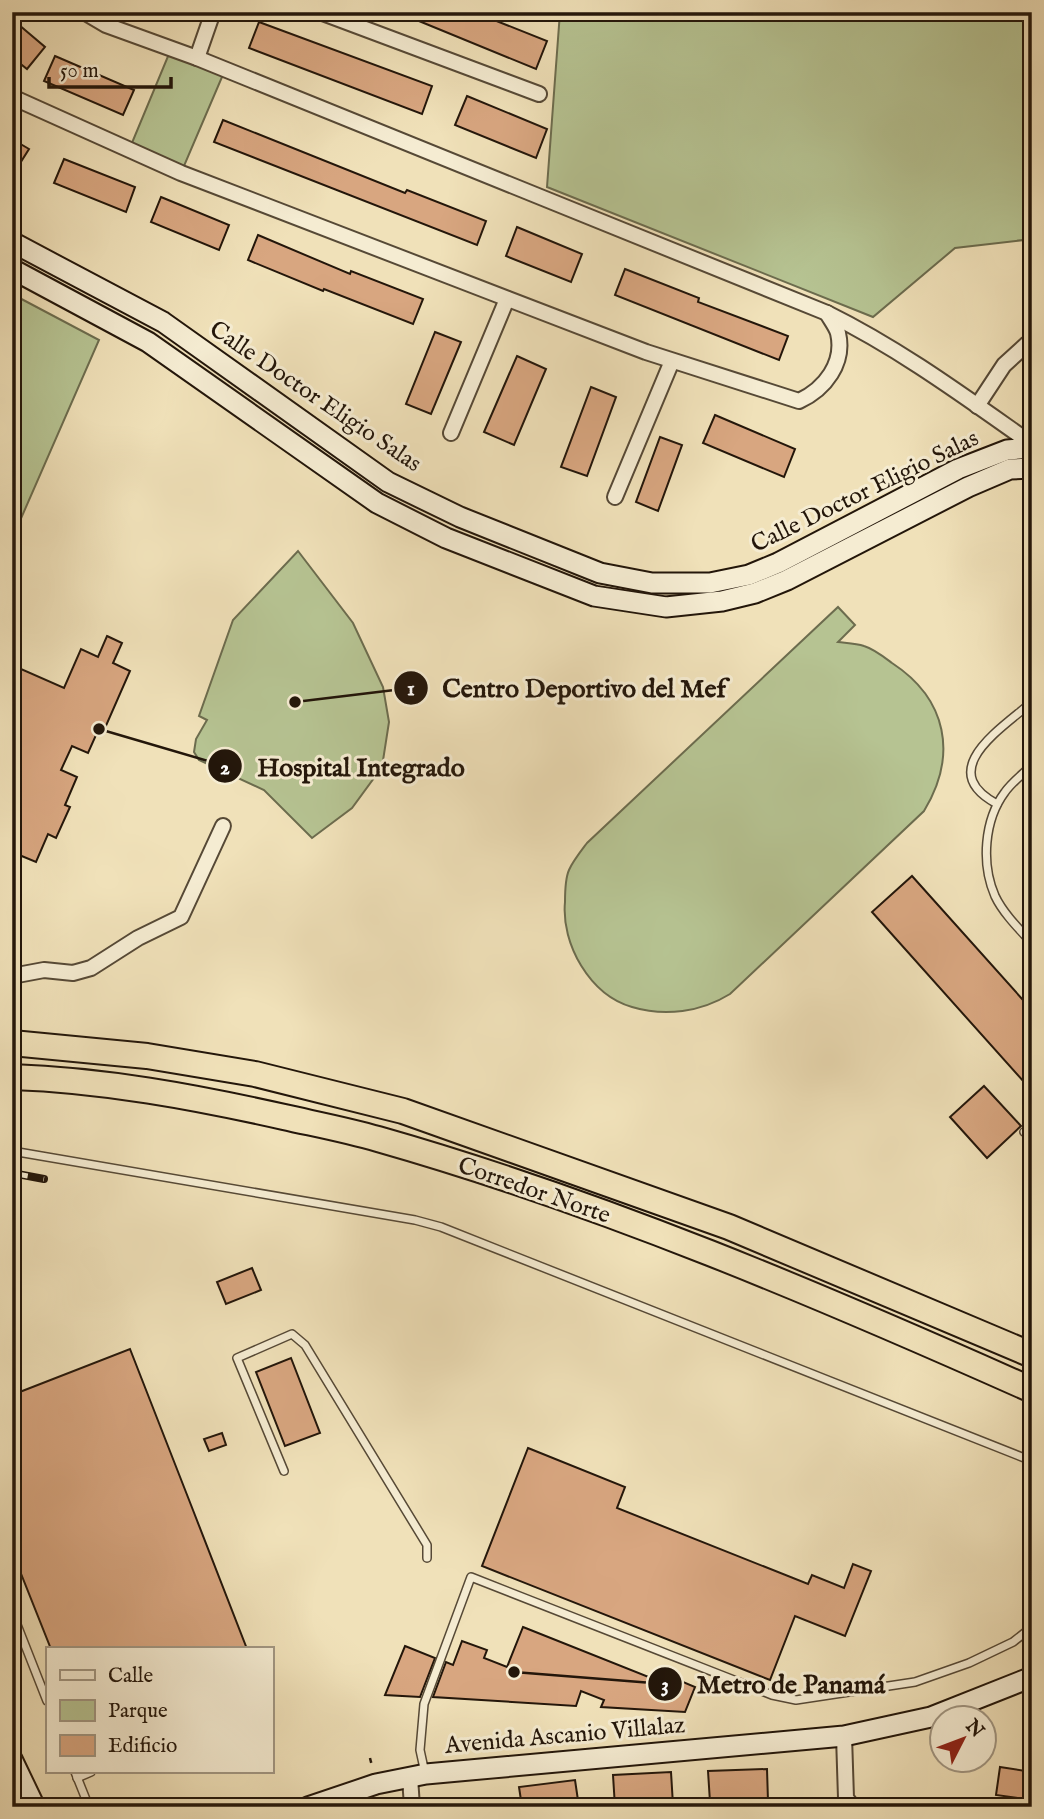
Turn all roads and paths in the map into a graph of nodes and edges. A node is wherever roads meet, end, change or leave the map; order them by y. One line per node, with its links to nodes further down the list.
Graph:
1 (84, 12): 4 (street)
2 (213, 12): 4 (street)
3 (320, 12): 5 (street)
4 (197, 58): 10 (street)
5 (539, 94)
6 (12, 97): 9 (street)
7 (12, 242): 15 (street, Calle Doctor Eligio Salas)
8 (12, 269): 16 (street, Calle Doctor Eligio Salas)
9 (507, 299): 12 (street); 14 (street)
10 (827, 313): 12 (street); 13 (street)
11 (1032, 342): 13 (street)
12 (672, 360): 17 (street)
13 (977, 405): 15 (street)
14 (451, 433)
15 (1032, 446)
16 (1032, 468)
17 (615, 497)
18 (1032, 702): 20 (lane)
19 (1032, 765): 20 (lane)
20 (997, 804): 22 (lane)
21 (223, 826): 23 (street)
22 (1032, 943)
23 (12, 976)
24 (16, 1042): 27 (highway, Corredor Norte)
25 (12, 1077): 28 (highway, Corredor Norte)
26 (12, 1151): 29 (lane)
27 (1032, 1355)
28 (1032, 1390)
29 (1032, 1461)
30 (284, 1471): 31 (lane)
31 (427, 1558)
32 (12, 1612): 35 (lane)
33 (1032, 1627): 39 (lane)
34 (1032, 1676): 36 (street, Avenida Ascanio Villalaz)
35 (46, 1698)
36 (844, 1736): 39 (street, Avenida Ascanio Villalaz); 44 (street)
37 (12, 1759): 40 (street)
38 (76, 1775): 41 (lane)
39 (418, 1775): 42 (street, Avenida Ascanio Villalaz); 43 (street)
40 (35, 1807)
41 (89, 1807)
42 (308, 1807)
43 (412, 1807)
44 (853, 1807)

